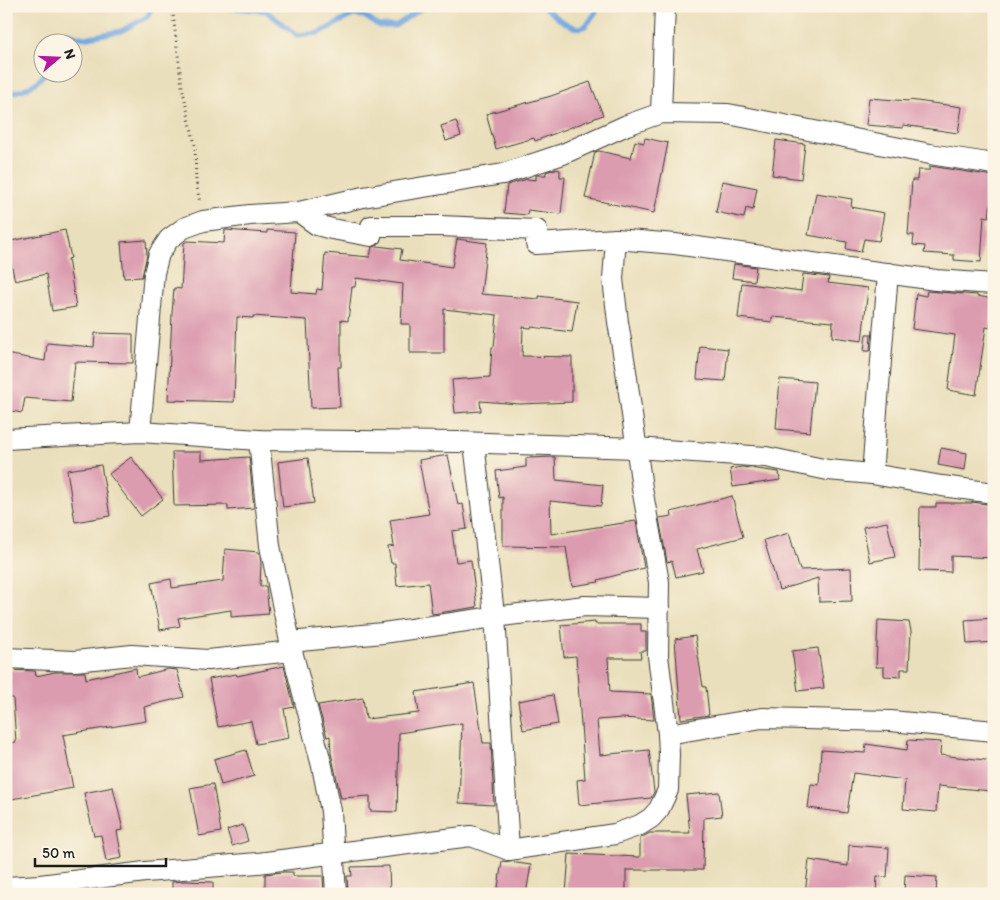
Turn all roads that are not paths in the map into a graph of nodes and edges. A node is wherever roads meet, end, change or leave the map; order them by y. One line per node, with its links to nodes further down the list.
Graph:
1 (665, 6): 2 (street)
2 (661, 113): 3 (street); 4 (street)
3 (994, 164)
4 (299, 212): 5 (street); 8 (street)
5 (616, 240): 6 (street); 12 (street)
6 (888, 273): 7 (street); 13 (street)
7 (994, 284)
8 (140, 432): 9 (street); 10 (street)
9 (6, 439)
10 (259, 440): 11 (street); 17 (street)
11 (474, 443): 12 (street); 16 (street)
12 (636, 448): 13 (street); 15 (street)
13 (872, 474): 14 (street)
14 (994, 493)
15 (659, 608): 16 (street); 20 (street)
16 (494, 616): 17 (street); 21 (street)
17 (291, 647): 18 (street); 22 (street)
18 (6, 658)
19 (994, 731): 20 (street)
20 (668, 734): 21 (street)
21 (509, 850): 22 (street)
22 (333, 854): 23 (street); 24 (street)
23 (6, 887)
24 (336, 894)

